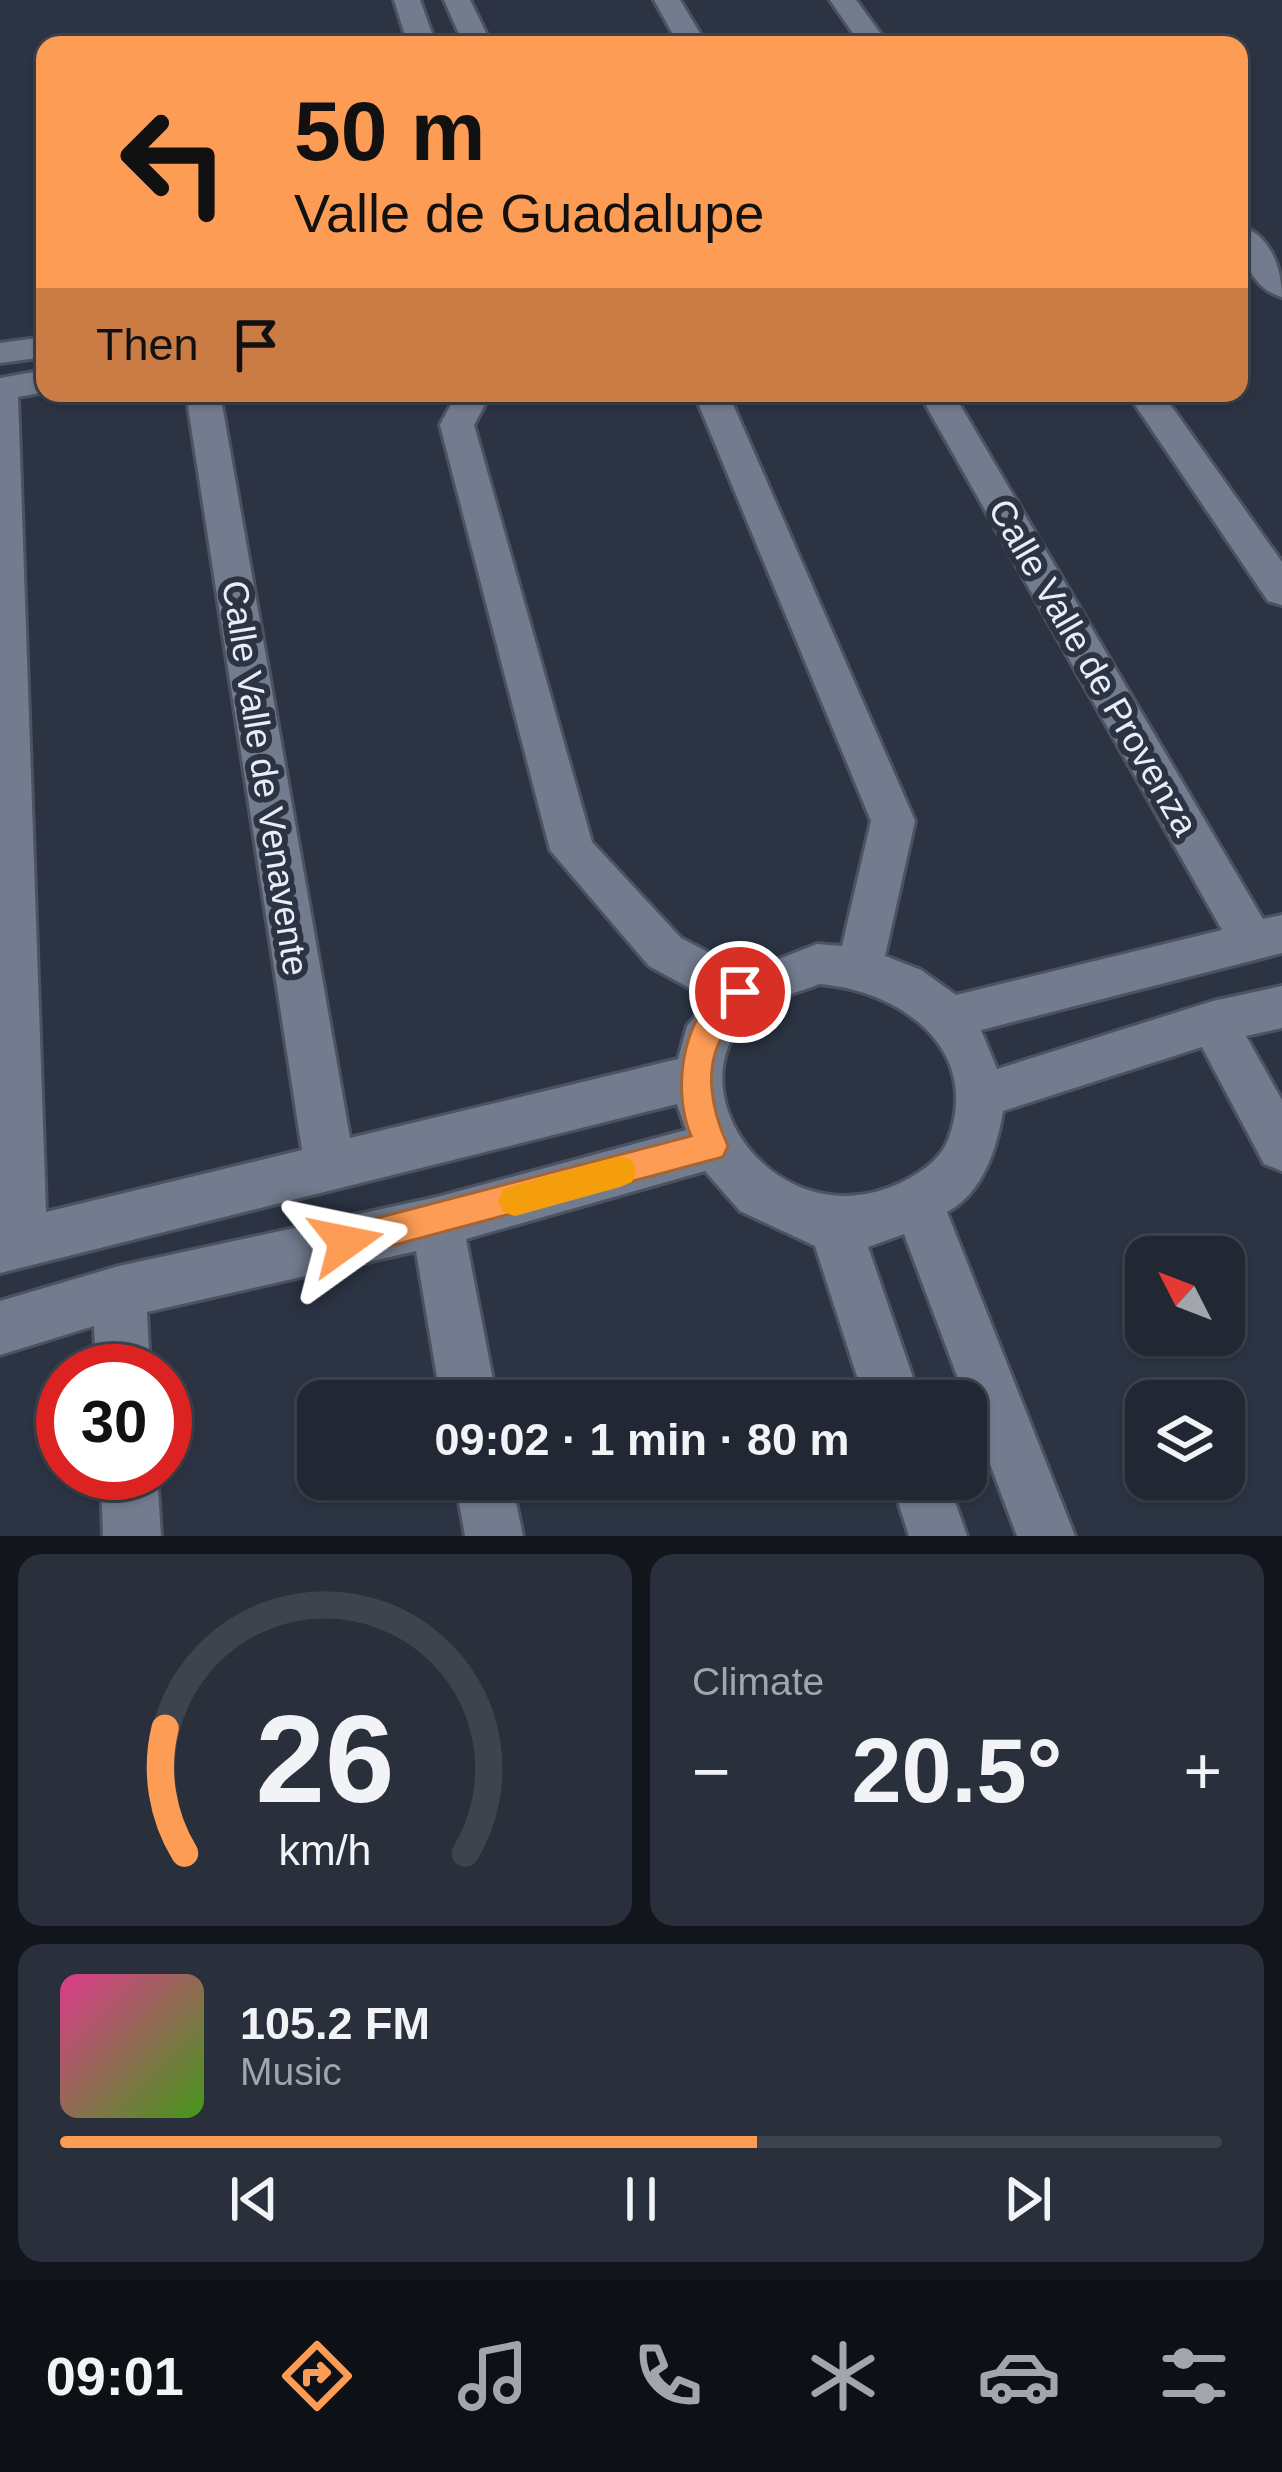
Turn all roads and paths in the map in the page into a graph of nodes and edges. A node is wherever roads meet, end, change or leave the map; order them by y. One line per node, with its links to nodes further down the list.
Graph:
1 (457, 0): 6 (street)
2 (667, 0): 7 (street)
3 (843, 0): 8 (street)
4 (411, 1): 5 (street)
5 (420, 36)
6 (474, 36)
7 (688, 36)
8 (869, 36)
9 (1248, 246): 10 (street)
10 (1282, 287)
11 (36, 348): 12 (street)
12 (0, 353)
13 (36, 383): 14 (street)
14 (1, 389): 35 (street)
15 (204, 402): 31 (street, Calle Valle de Venavente)
16 (469, 402): 23 (street)
17 (715, 402): 22 (street)
18 (941, 402): 21 (street, Calle Valle de Provenza)
19 (1150, 402): 20 (street)
20 (1282, 591)
21 (1267, 938): 25 (street)
22 (860, 967): 23 (street); 25 (street)
23 (740, 992): 27 (street)
24 (1282, 1007): 26 (street)
25 (948, 1018): 28 (street)
26 (1213, 1022): 28 (street); 30 (street)
27 (695, 1077): 29 (street); 31 (street)
28 (981, 1096): 32 (street)
29 (712, 1146): 33 (street); 34 (street)
30 (1282, 1148)
31 (329, 1163): 35 (street)
32 (919, 1206): 34 (street); 47 (street)
33 (437, 1222): 36 (street); 39 (street)
34 (834, 1224): 40 (street)
35 (11, 1245)
36 (119, 1292): 37 (street); 38 (street)
37 (0, 1328)
38 (122, 1344)
39 (466, 1380)
40 (886, 1380)
41 (130, 1500): 44 (street)
42 (487, 1500): 45 (street)
43 (926, 1500): 46 (street)
44 (132, 1536)
45 (494, 1536)
46 (938, 1536)
47 (1046, 1536)

